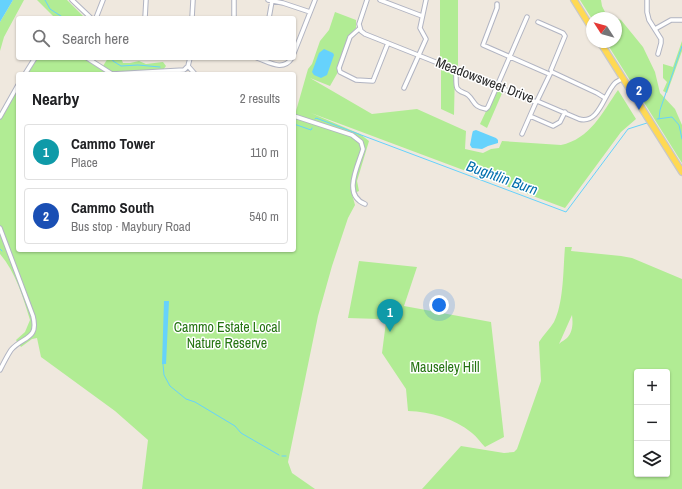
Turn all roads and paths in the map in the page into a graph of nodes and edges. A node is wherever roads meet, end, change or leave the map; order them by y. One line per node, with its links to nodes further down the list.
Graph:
1 (72, 0): 15 (street)
2 (103, 0): 16 (street)
3 (146, 0): 17 (street)
4 (193, 0): 18 (street)
5 (234, 0): 19 (street)
6 (270, 0): 14 (street); 20 (street)
7 (315, 0): 14 (street)
8 (367, 0): 26 (street)
9 (380, 0): 21 (street)
10 (426, 0): 21 (street)
11 (574, 0): 23 (main road)
12 (647, 0): 27 (street)
13 (497, 4): 33 (street)
14 (310, 12): 29 (street)
15 (89, 16)
16 (97, 16)
17 (145, 16)
18 (192, 16)
19 (234, 16)
20 (269, 16)
21 (422, 16): 32 (street)
22 (527, 17): 33 (street)
23 (586, 19)
24 (682, 20): 27 (street)
25 (538, 22): 45 (street)
26 (360, 28): 28 (street, Meadowsweet Drive); 28 (street)
27 (655, 29): 31 (street)
28 (388, 43): 32 (street, Meadowsweet Drive)
29 (296, 48)
30 (604, 48): 46 (main road)
31 (658, 54)
32 (419, 55): 40 (street, Meadowsweet Drive); 48 (street)
33 (510, 57): 45 (street); 47 (street)
34 (34, 60): 41 (street)
35 (90, 60): 42 (street)
36 (190, 60): 39 (street)
37 (263, 60): 38 (street)
38 (290, 60)
39 (188, 66): 43 (street); 44 (street)
40 (455, 69): 47 (street, Meadowsweet Drive); 47 (street)
41 (26, 72)
42 (109, 72)
43 (147, 72)
44 (193, 72)
45 (551, 73): 50 (street); 51 (street)
46 (623, 78): 50 (street, Meadowsweet Drive); 57 (main road)
47 (497, 86): 51 (street, Meadowsweet Drive)
48 (404, 88)
49 (16, 89): 54 (street)
50 (605, 98): 52 (street, Meadowsweet Drive)
51 (537, 101): 52 (street, Meadowsweet Drive); 53 (street)
52 (565, 112): 53 (street)
53 (530, 116): 56 (street)
54 (0, 117)
55 (296, 117): 58 (street)
56 (522, 134)
57 (682, 172)
58 (365, 204)
59 (0, 228): 60 (street)
60 (0, 370)

